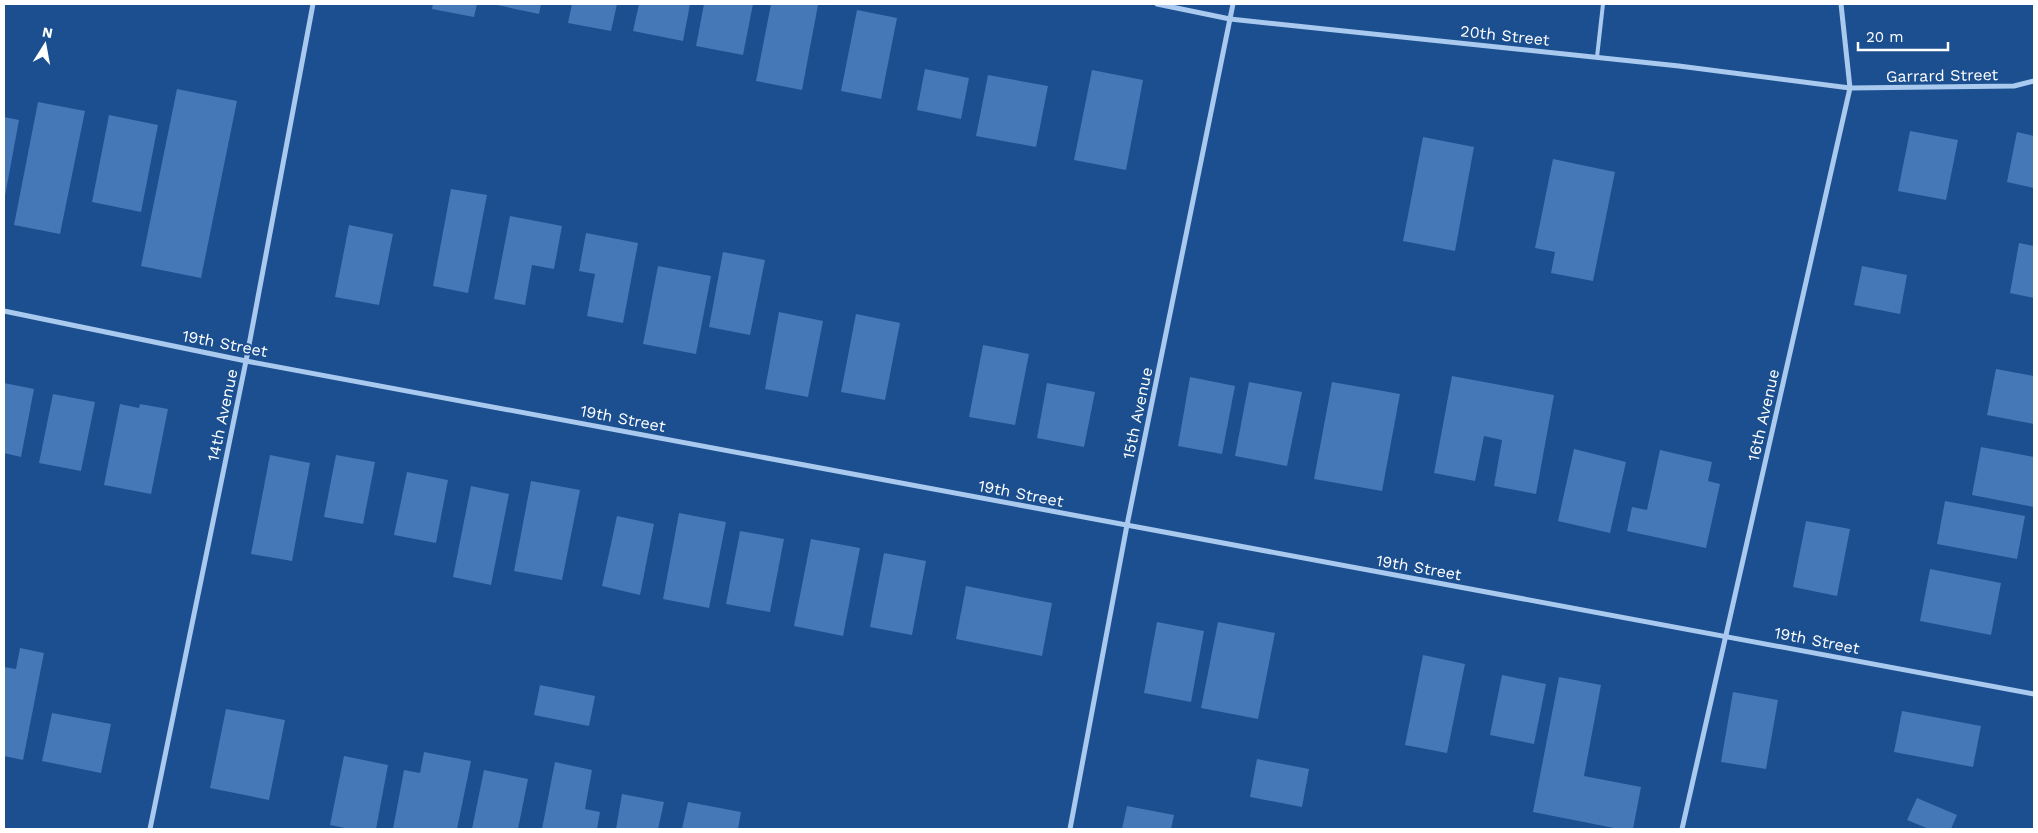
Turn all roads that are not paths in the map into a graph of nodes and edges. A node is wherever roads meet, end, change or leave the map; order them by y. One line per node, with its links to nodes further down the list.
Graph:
1 (314, 4): 11 (street, 14th Avenue)
2 (1157, 4): 6 (street, 20th Street)
3 (1234, 4): 6 (street, 15th Avenue)
4 (1603, 4): 7 (lane)
5 (1841, 4): 9 (street, 16th Avenue)
6 (1230, 19): 7 (street, 20th Street); 12 (street, 15th Avenue)
7 (1597, 57): 9 (street, 20th Street)
8 (2034, 81): 9 (street, Garrard Street)
9 (1850, 88): 13 (street, 16th Avenue)
10 (4, 311): 11 (street, 19th Street)
11 (246, 361): 12 (street, 19th Street); 15 (street, 14th Avenue)
12 (1127, 525): 13 (street, 19th Street); 16 (street, 15th Avenue)
13 (1726, 636): 14 (street, 19th Street); 17 (street, 16th Avenue)
14 (2034, 694)
15 (150, 829)
16 (1070, 829)
17 (1682, 829)

